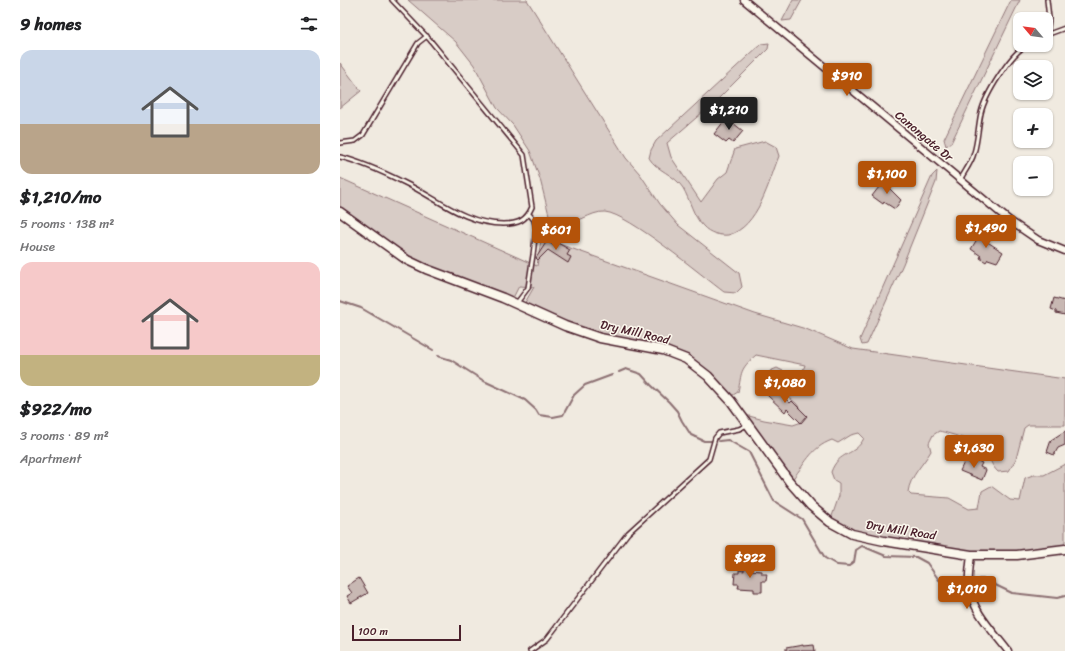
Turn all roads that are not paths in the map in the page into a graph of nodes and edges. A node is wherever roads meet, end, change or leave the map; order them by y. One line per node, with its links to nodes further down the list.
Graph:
1 (392, 0): 7 (lane)
2 (744, 0): 11 (street, Canongate Dr)
3 (1048, 0): 4 (lane)
4 (1049, 12)
5 (1065, 28): 6 (lane)
6 (1053, 33)
7 (427, 36): 9 (lane); 13 (lane)
8 (1018, 52): 11 (lane)
9 (340, 143)
10 (340, 157): 13 (lane)
11 (960, 180): 14 (street, Canongate Dr)
12 (340, 212): 15 (street, Dry Mill Road)
13 (529, 214): 15 (lane)
14 (1065, 251)
15 (516, 304): 16 (street, Dry Mill Road)
16 (747, 425): 18 (street, Dry Mill Road); 19 (lane)
17 (1065, 549): 18 (street, Dry Mill Road)
18 (971, 555): 20 (street)
19 (530, 651)
20 (1008, 651)

